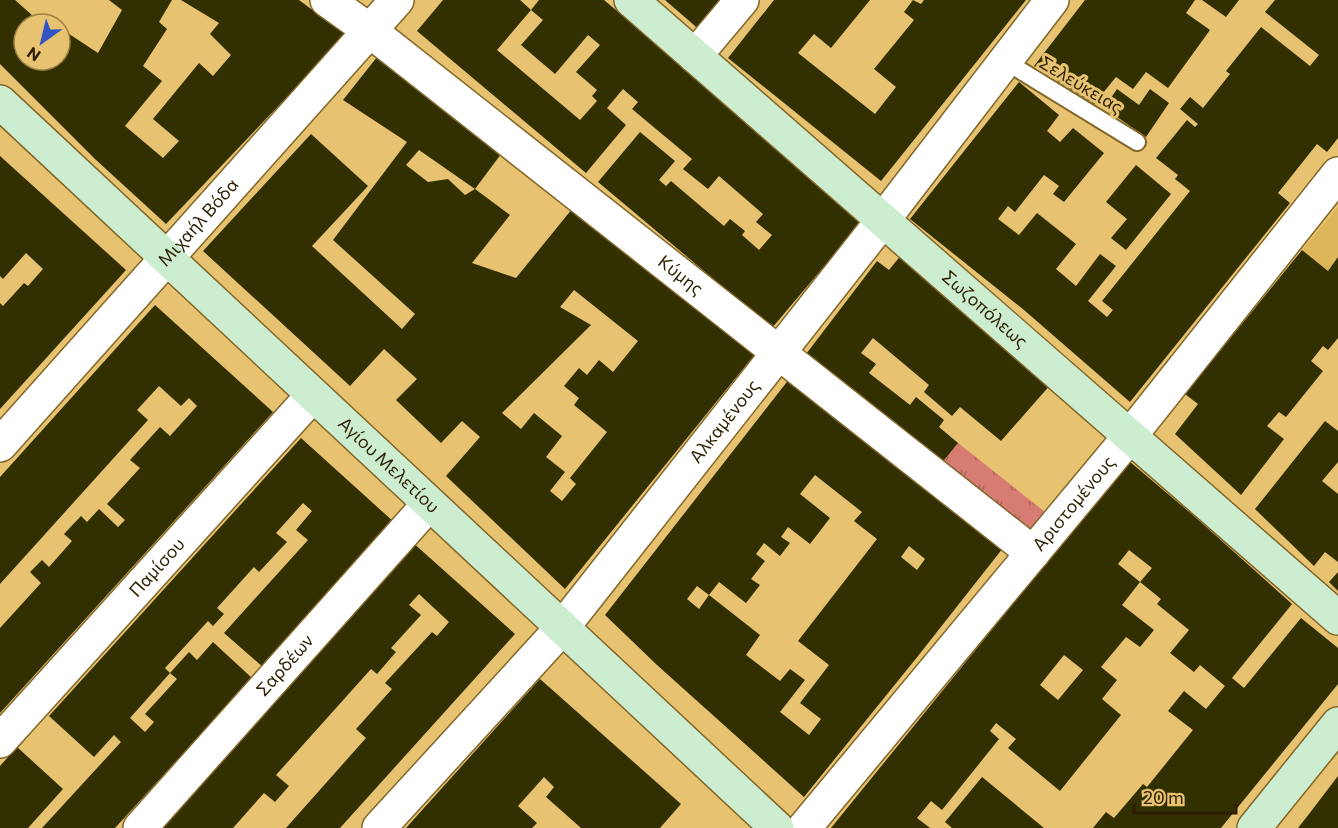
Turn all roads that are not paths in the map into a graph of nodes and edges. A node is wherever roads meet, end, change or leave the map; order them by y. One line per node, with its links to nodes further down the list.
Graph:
1 (327, 0): 6 (street, Κύμης)
2 (397, 0): 6 (street, Μιχαήλ Βόδα)
3 (631, 0): 7 (street, Σωζοπόλεως)
4 (742, 0): 7 (street)
5 (1052, 0): 8 (street, Αλκαμένους)
6 (369, 30): 13 (street, Μιχαήλ Βόδα); 14 (street, Κύμης)
7 (695, 56): 12 (street, Σωζοπόλεως)
8 (1005, 61): 10 (lane, Σελεύκειας); 12 (street, Αλκαμένους)
9 (0, 102): 13 (street, Αγίου Μελετίου)
10 (1137, 142)
11 (1338, 174): 16 (street, Αριστομένους)
12 (883, 220): 14 (street, Αλκαμένους); 16 (street, Σωζοπόλεως)
13 (166, 258): 15 (street, Αγίου Μελετίου); 17 (street, Μιχαήλ Βόδα)
14 (778, 353): 19 (street, Κύμης); 21 (street, Αλκαμένους)
15 (313, 395): 18 (street, Αγίου Μελετίου); 23 (street, Παμίσου)
16 (1130, 436): 19 (street, Αριστομένους); 20 (street, Σωζοπόλεως)
17 (0, 445)
18 (429, 504): 21 (street, Αγίου Μελετίου); 24 (street, Σαρδέων)
19 (1033, 553): 27 (street, Αριστομένους)
20 (1338, 618)
21 (562, 628): 25 (street, Αλκαμένους); 26 (street, Αγίου Μελετίου)
22 (1338, 724): 28 (street)
23 (0, 741)
24 (140, 828)
25 (378, 828)
26 (777, 828)
27 (804, 828)
28 (1254, 828)

